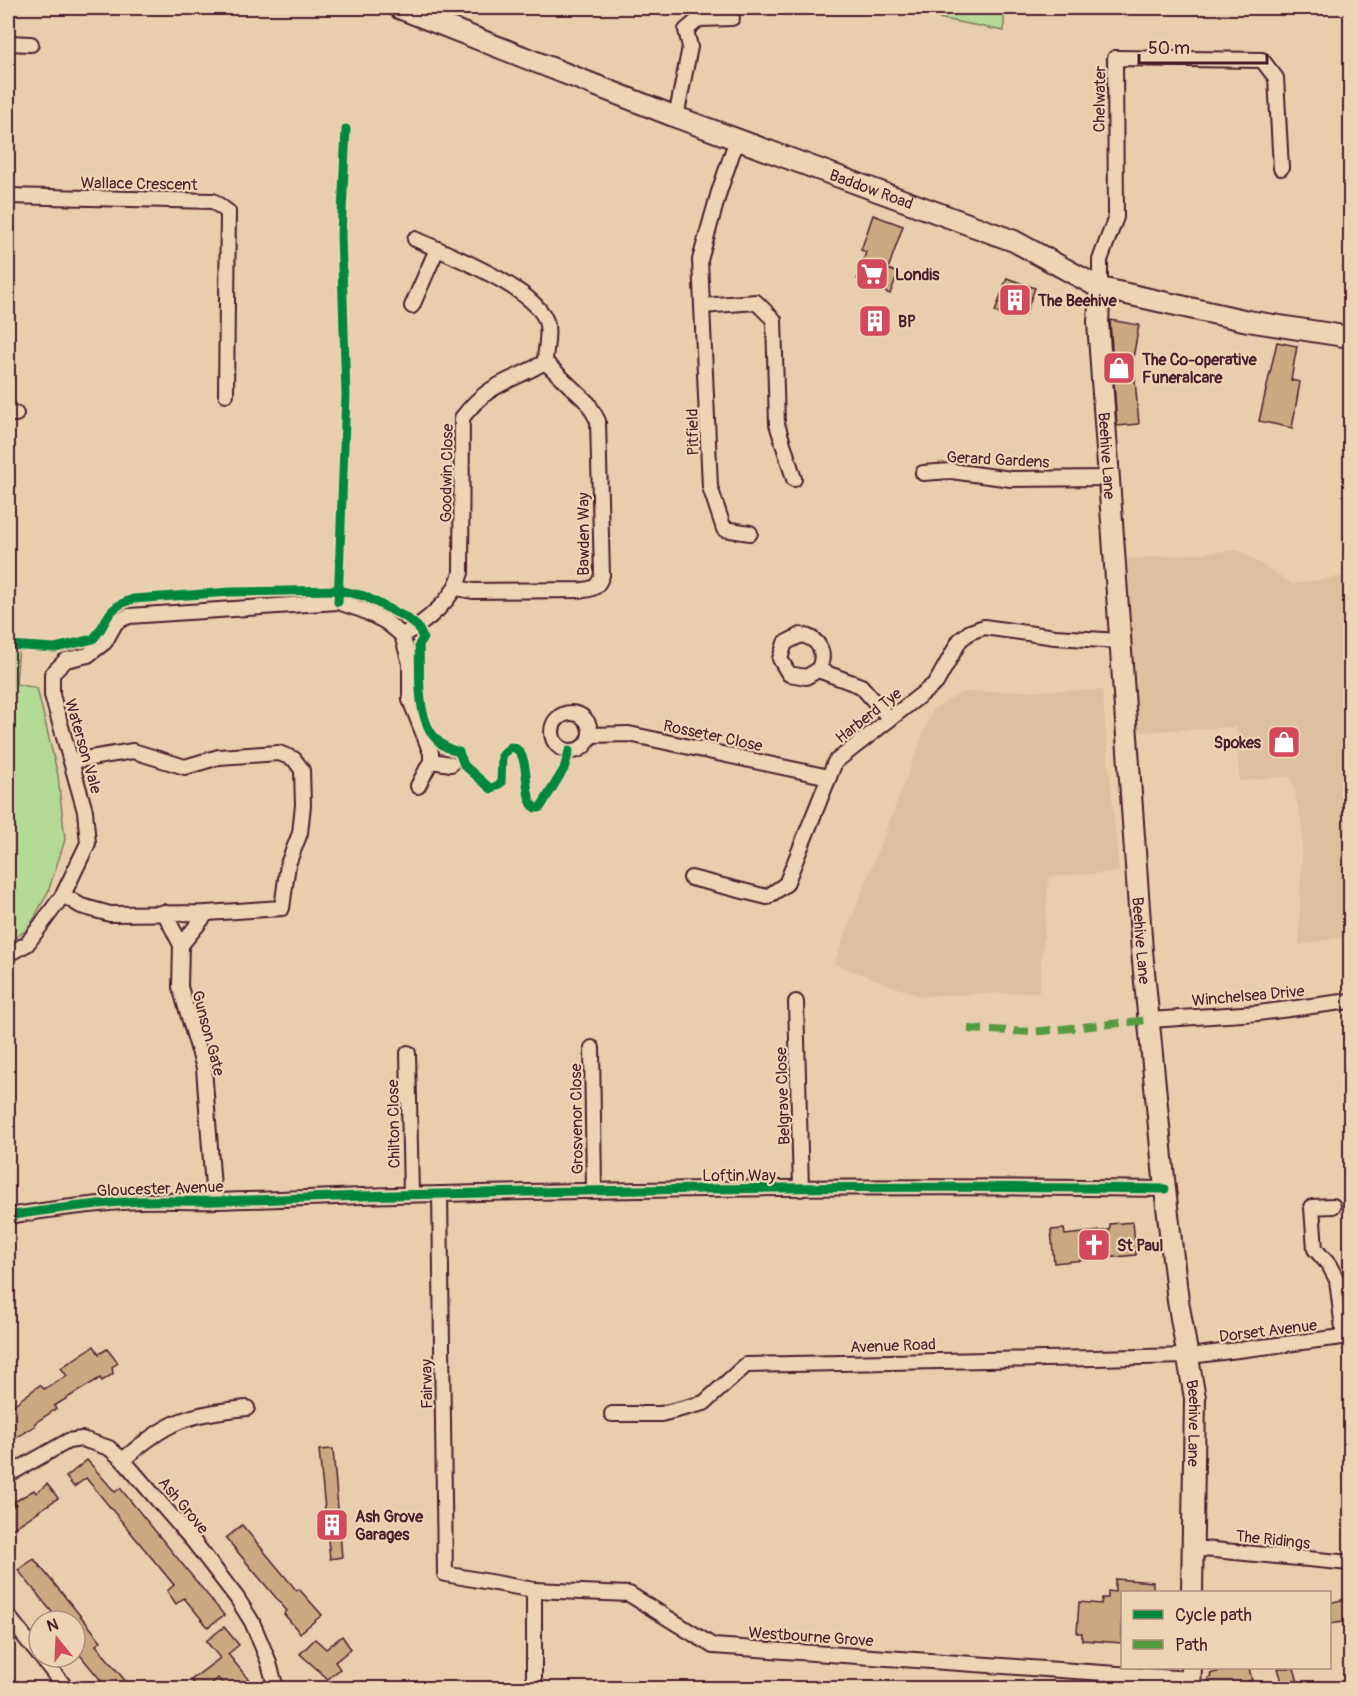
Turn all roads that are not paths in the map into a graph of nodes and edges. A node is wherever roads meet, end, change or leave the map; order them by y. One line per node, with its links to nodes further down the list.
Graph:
1 (399, 8): 5 (main road, Baddow Road)
2 (732, 18): 5 (street)
3 (8, 43): 4 (street)
4 (31, 44)
5 (676, 117): 6 (main road, Baddow Road)
6 (737, 139): 11 (main road, Baddow Road); 13 (street, Pitfield)
7 (1281, 168): 11 (street, Chelwater)
8 (8, 196): 16 (street, Wallace Crescent)
9 (415, 239): 10 (street)
10 (437, 249): 12 (street); 15 (street)
11 (1100, 288): 14 (main road, Baddow Road); 18 (main road, Beehive Lane)
12 (412, 306)
13 (702, 306): 19 (street); 20 (street, Pitfield)
14 (1350, 337)
15 (544, 362): 21 (street, Goodwin Close); 21 (street, Bawden Way)
16 (226, 394)
17 (923, 473): 18 (street, Gerard Gardens)
18 (1108, 477): 23 (main road, Beehive Lane)
19 (794, 479)
20 (750, 533)
21 (457, 588): 22 (street)
22 (402, 634): 27 (street, Waterson Vale); 28 (street)
23 (1120, 641): 25 (street, Harberd Tye); 40 (main road, Beehive Lane)
24 (818, 670): 25 (street)
25 (890, 719): 30 (street, Harberd Tye)
26 (590, 735): 30 (street, Rosseter Close)
27 (72, 761): 33 (street, Waterson Vale); 35 (street)
28 (431, 761): 29 (street); 31 (street)
29 (452, 764)
30 (829, 777): 32 (street, Harberd Tye)
31 (418, 786)
32 (691, 878)
33 (63, 895): 34 (street); 37 (street, Waterson Vale)
34 (164, 912): 35 (street); 36 (street, Gunson Gate)
35 (207, 913): 36 (street)
36 (181, 945): 49 (street, Gunson Gate)
37 (8, 954)
38 (1350, 1001): 40 (street, Winchelsea Drive)
39 (796, 1002): 44 (street, Belgrave Close)
40 (1149, 1020): 45 (main road, Beehive Lane)
41 (592, 1048): 43 (street, Grosvenor Close)
42 (408, 1053): 46 (street, Chilton Close)
43 (594, 1189): 44 (street, Loftin Way); 47 (street, Loftin Way)
44 (801, 1190): 45 (street, Loftin Way)
45 (1165, 1190): 53 (main road, Beehive Lane)
46 (411, 1194): 47 (street, Loftin Way); 48 (street, Loftin Way)
47 (440, 1194): 60 (street, Fairway)
48 (314, 1196): 49 (street, Gloucester Avenue)
49 (214, 1202): 51 (street, Gloucester Avenue)
50 (1333, 1206): 52 (street)
51 (8, 1216)
52 (1347, 1337): 53 (street, Dorset Avenue)
53 (1190, 1356): 55 (street, Avenue Road); 58 (main road, Beehive Lane)
54 (247, 1408): 56 (street)
55 (612, 1414)
56 (123, 1460): 57 (street, Ash Grove); 68 (street, Ash Grove)
57 (8, 1475)
58 (1193, 1548): 59 (street, The Ridings); 62 (main road, Beehive Lane)
59 (1350, 1563)
60 (445, 1574): 61 (street, Westbourne Grove)
61 (534, 1590): 66 (street, Westbourne Grove); 69 (street)
62 (1192, 1591)
63 (8, 1616): 64 (street)
64 (27, 1640)
65 (50, 1669): 67 (street)
66 (1190, 1678)
67 (66, 1689)
68 (276, 1689)
69 (534, 1689)

